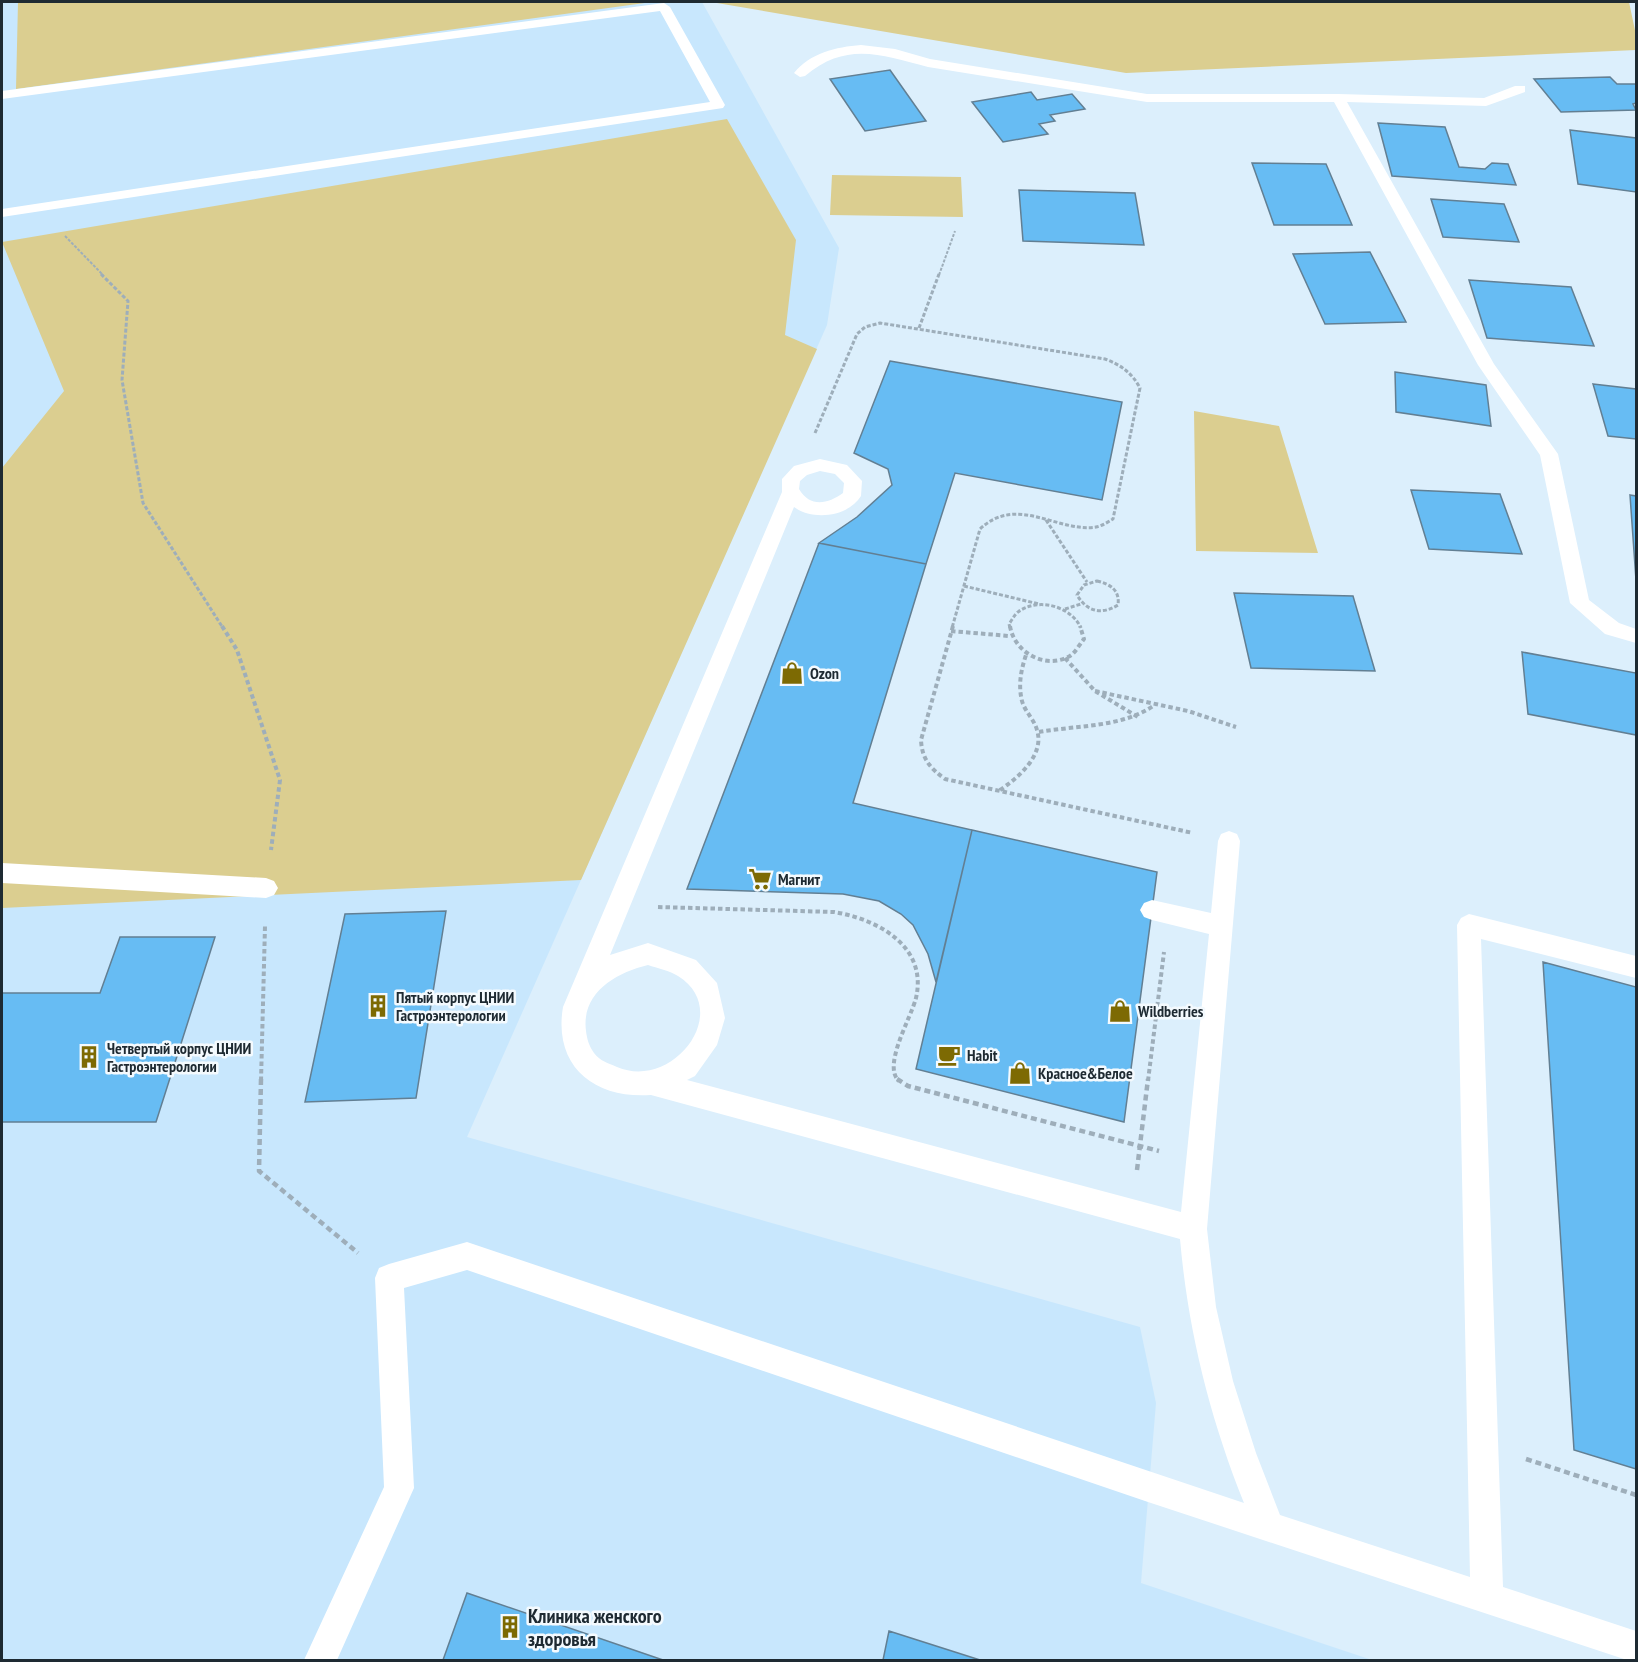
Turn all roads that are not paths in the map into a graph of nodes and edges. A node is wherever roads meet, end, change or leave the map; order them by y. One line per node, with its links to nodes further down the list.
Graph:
1 (663, 4): 4 (lane); 6 (lane)
2 (800, 73): 5 (lane)
3 (1520, 89): 5 (lane)
4 (2, 95)
5 (1338, 98): 8 (lane)
6 (2, 213)
7 (790, 495): 7 (lane); 15 (lane)
8 (1636, 636)
9 (1228, 841): 13 (lane)
10 (2, 873): 11 (lane)
11 (266, 888)
12 (1160, 912): 13 (lane)
13 (1221, 926): 17 (lane)
14 (1636, 967): 19 (lane)
15 (584, 989): 16 (lane); 16 (lane)
16 (654, 1084): 17 (lane)
17 (1193, 1229): 18 (lane)
18 (1269, 1526): 19 (lane); 21 (lane)
19 (1487, 1599): 20 (lane)
20 (1636, 1647)
21 (320, 1660)

